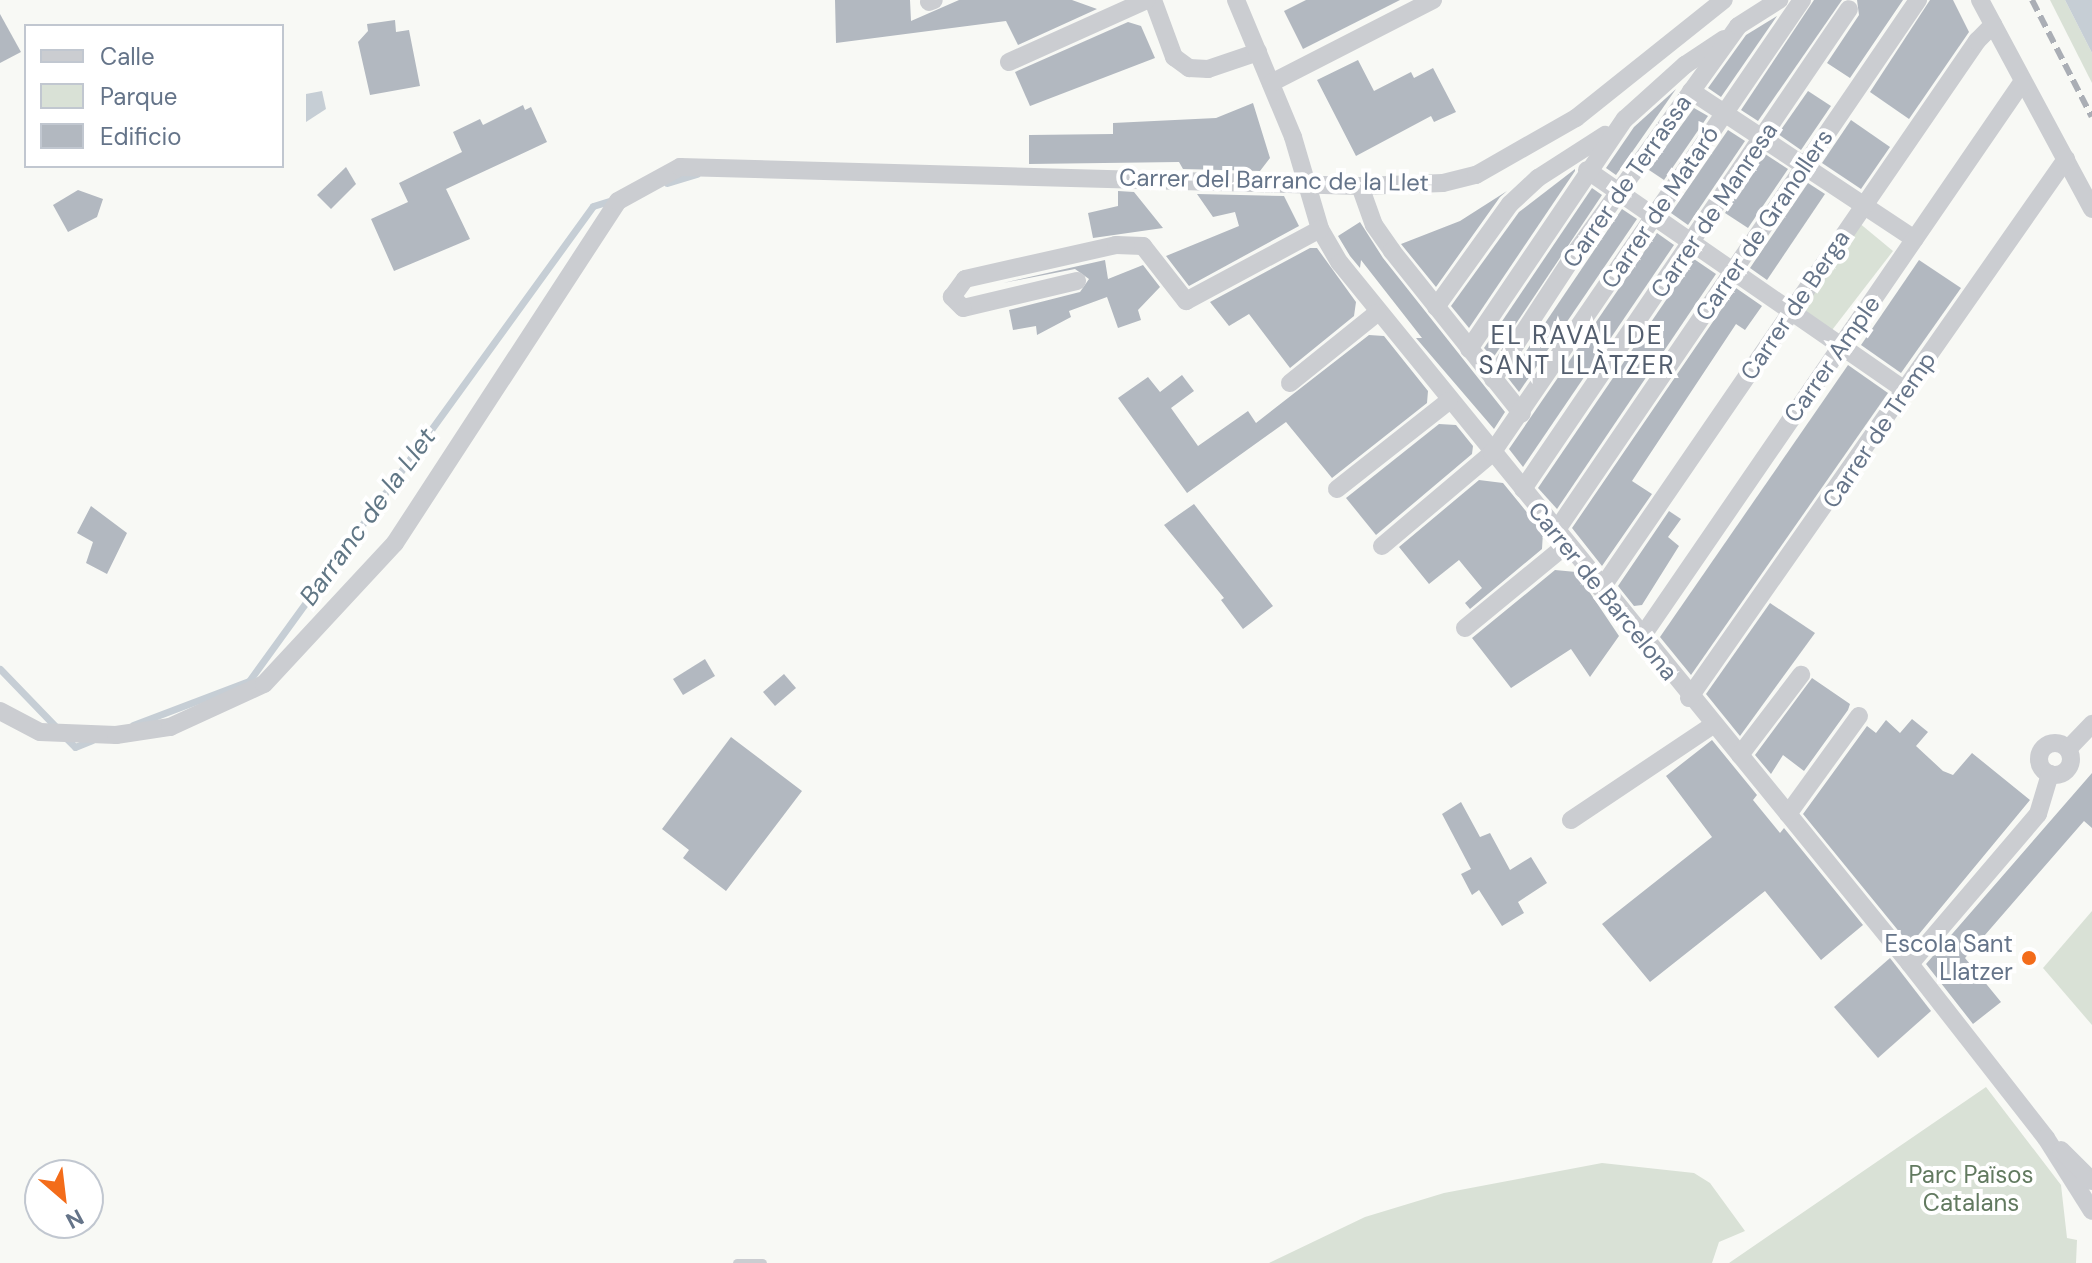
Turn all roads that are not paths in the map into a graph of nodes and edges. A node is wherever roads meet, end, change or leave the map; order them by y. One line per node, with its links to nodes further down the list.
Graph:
1 (1147, 0): 14 (street)
2 (1153, 0): 13 (street)
3 (1236, 0): 13 (street, Carrer de Barcelona)
4 (1433, 0): 16 (street)
5 (1724, 0): 25 (street, Carrer del Barranc de la Llet)
6 (1779, 0): 12 (street, Carrer de Terrassa)
7 (1802, 0): 18 (street, Carrer de Mataró)
8 (1918, 0): 22 (street, Carrer de Granollers)
9 (1980, 0): 11 (street)
10 (1849, 9): 20 (street, Carrer de Manresa)
11 (1993, 25): 15 (street); 27 (street, Carrer de Berga)
12 (1733, 32): 17 (street, Carrer de Terrassa); 19 (street)
13 (1258, 52): 16 (street, Carrer de Barcelona)
14 (1009, 62)
15 (2023, 81): 21 (street); 31 (street, Carrer Ample)
16 (1271, 83): 24 (street, Carrer de Barcelona)
17 (1691, 91): 18 (street); 26 (street, Carrer de Terrassa)
18 (1724, 113): 20 (street); 29 (street, Carrer de Mataró)
19 (1625, 119): 23 (street); 35 (street)
20 (1764, 139): 22 (street); 32 (street, Carrer de Manresa)
21 (2066, 159): 28 (street); 42 (street, Carrer de Tremp)
22 (1805, 166): 27 (street); 33 (street, Carrer de Granollers)
23 (1587, 170): 26 (street); 39 (street)
24 (1310, 184): 25 (street, Carrer del Barranc de la Llet); 30 (street, Carrer de Barcelona); 55 (street, Carrer del Barranc de la Llet)
25 (1360, 186): 35 (street)
26 (1620, 191): 29 (street); 40 (street, Carrer de Terrassa)
27 (1864, 205): 31 (street); 36 (street, Carrer de Berga)
28 (2092, 209)
29 (1654, 215): 32 (street); 44 (street, Carrer de Mataró)
30 (1320, 229): 34 (street); 37 (street, Carrer de Barcelona)
31 (1915, 239): 38 (street, Carrer Ample)
32 (1693, 242): 33 (street); 47 (street, Carrer de Manresa)
33 (1733, 271): 36 (street); 48 (street, Carrer de Granollers)
34 (1077, 281)
35 (1436, 307): 39 (street)
36 (1791, 312): 38 (street); 50 (street, Carrer de Berga)
37 (1377, 313): 41 (street); 43 (street, Carrer de Barcelona)
38 (1841, 347): 42 (street); 52 (street, Carrer Ample)
39 (1469, 349): 40 (street)
40 (1493, 379): 44 (street)
41 (1290, 383)
42 (1906, 391): 54 (street, Carrer de Tremp)
43 (1449, 401): 45 (street, Carrer de Barcelona); 46 (street)
44 (1522, 414): 45 (street, Carrer de Mataró)
45 (1492, 453): 47 (street, Carrer de Barcelona); 49 (street, Carrer de Mataró)
46 (1337, 489)
47 (1523, 489): 48 (street, Carrer de Barcelona)
48 (1561, 538): 50 (street, Carrer de Barcelona); 51 (street, Carrer de Granollers)
49 (1382, 546)
50 (1601, 589): 52 (street, Carrer de Barcelona)
51 (1465, 628)
52 (1641, 638): 54 (street, Carrer de Barcelona)
53 (1801, 675): 60 (street)
54 (1689, 698): 58 (street, Carrer de Barcelona)
55 (0, 711)
56 (1859, 716): 62 (street)
57 (2092, 724): 59 (street)
58 (1713, 725): 60 (street, Carrer de Barcelona); 63 (street)
59 (2068, 749): 61 (street); 61 (street)
60 (1740, 755): 62 (street, Carrer de Barcelona)
61 (2050, 774): 64 (street)
62 (1788, 814): 64 (street, Carrer de Barcelona)
63 (1571, 820)
64 (1910, 964): 65 (street, Carrer de Barcelona)
65 (2046, 1138): 66 (street, Carrer de Barcelona); 67 (street, Carrer de Barcelona)
66 (2092, 1181)
67 (2092, 1211)
68 (737, 1263): 69 (lane)
69 (762, 1263)

